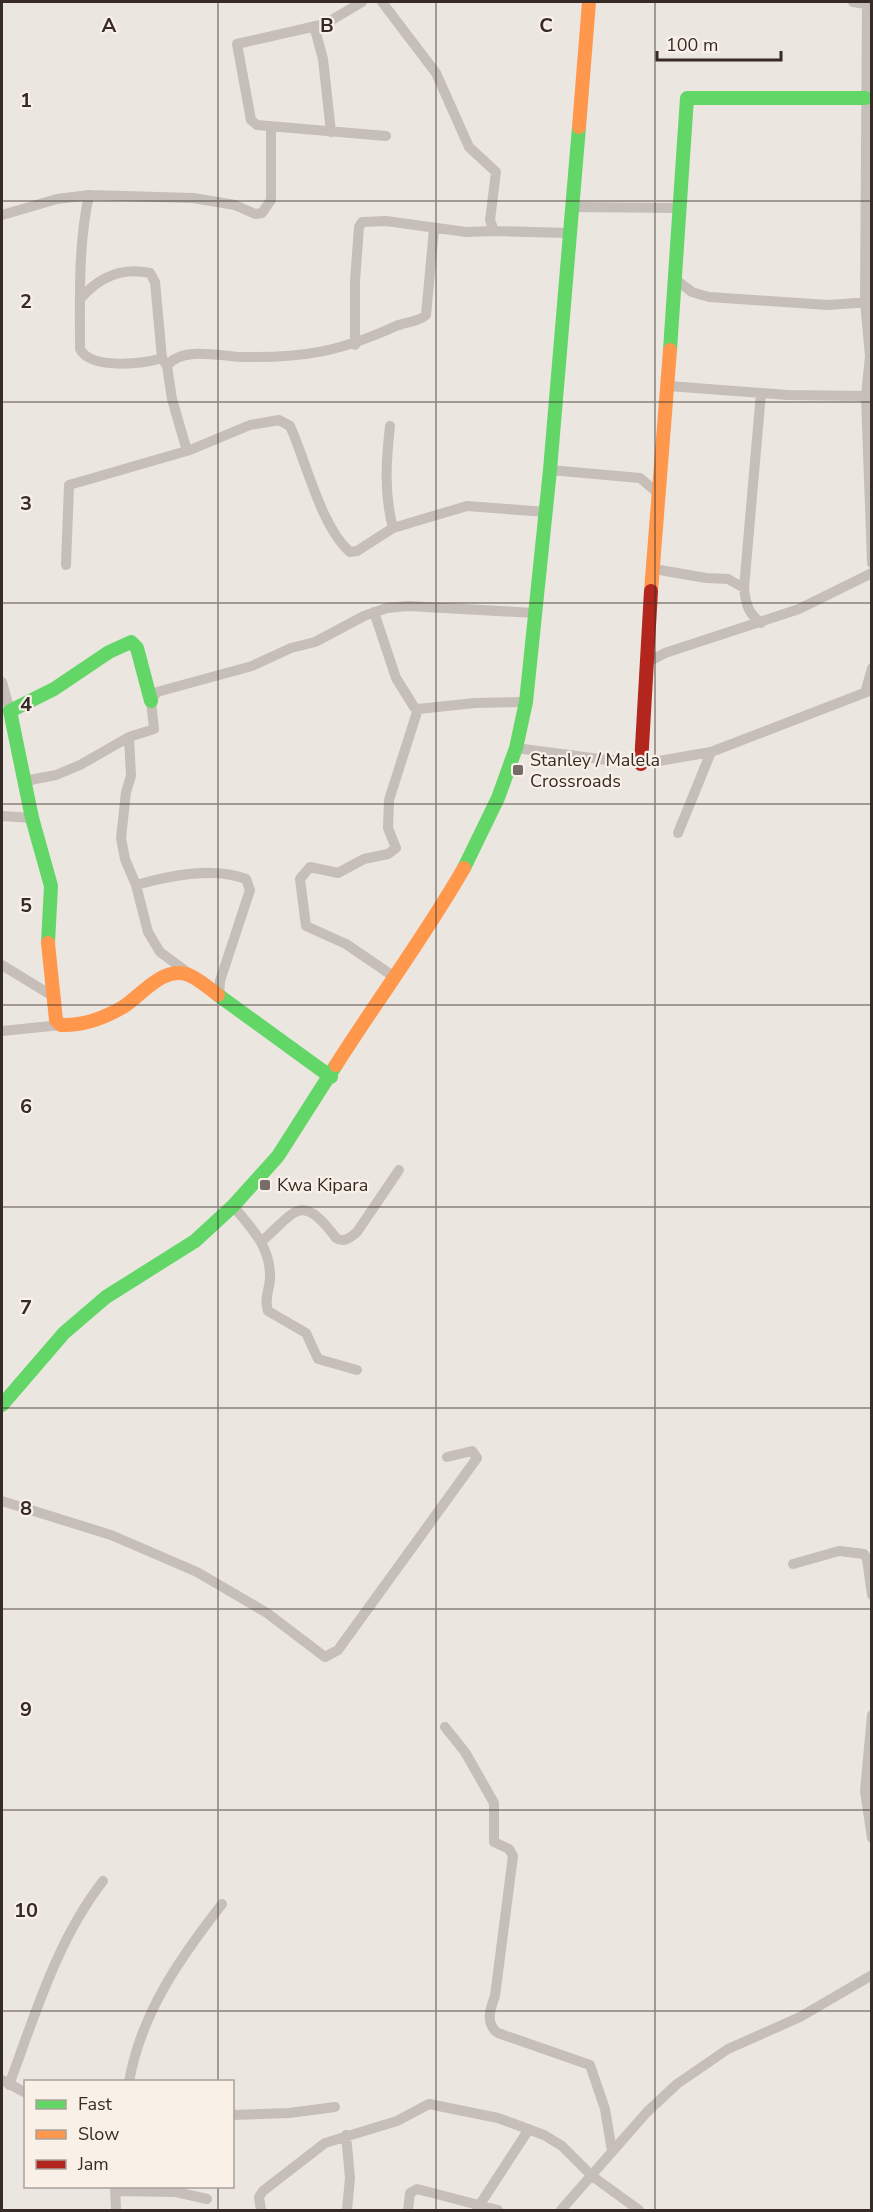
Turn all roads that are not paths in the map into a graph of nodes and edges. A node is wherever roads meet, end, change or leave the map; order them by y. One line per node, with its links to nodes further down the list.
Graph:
1 (362, 2): 6 (street)
2 (382, 2): 17 (street)
3 (589, 2): 12 (street)
4 (853, 2): 5 (street)
5 (869, 4): 7 (street)
6 (315, 26): 8 (street); 9 (street)
7 (865, 98): 13 (street); 14 (street)
8 (271, 126): 9 (street); 11 (street)
9 (331, 132): 10 (street)
10 (386, 136)
11 (89, 195): 15 (street); 20 (street)
12 (572, 207): 14 (street); 18 (street)
13 (868, 207): 21 (street)
14 (681, 208): 19 (street)
15 (2, 215)
16 (434, 229): 17 (street); 24 (street); 24 (street)
17 (494, 231): 18 (street)
18 (569, 233): 32 (street)
19 (675, 279): 22 (street); 26 (street)
20 (80, 299): 25 (street); 25 (street)
21 (868, 302): 22 (street); 23 (street)
22 (850, 306): 23 (street)
23 (868, 321): 28 (street)
24 (355, 345): 25 (street)
25 (165, 362): 30 (street)
26 (669, 386): 27 (street); 31 (street)
27 (761, 393): 28 (street); 42 (street)
28 (866, 396): 37 (street)
29 (390, 426): 36 (street)
30 (187, 451): 36 (street); 39 (street)
31 (662, 468): 33 (street); 34 (street)
32 (550, 471): 33 (street); 35 (street)
33 (640, 478): 34 (street)
34 (660, 495): 40 (street)
35 (546, 512): 36 (street); 45 (street)
36 (393, 528)
37 (871, 544): 38 (street)
38 (872, 563)
39 (66, 565)
40 (654, 569): 42 (street); 48 (street)
41 (872, 573): 46 (street)
42 (744, 588): 43 (street)
43 (746, 606): 46 (street); 47 (street)
44 (374, 612): 45 (street); 52 (street); 54 (street)
45 (535, 613): 53 (street)
46 (761, 623): 47 (street)
47 (734, 632): 48 (street)
48 (648, 662): 59 (street)
49 (872, 668): 51 (street)
50 (2, 682): 55 (street)
51 (868, 692): 58 (street)
52 (151, 701): 55 (street); 56 (street)
53 (526, 702): 54 (street); 57 (street)
54 (418, 709): 67 (street)
55 (10, 711): 60 (street)
56 (129, 737): 60 (street); 64 (street)
57 (516, 748): 59 (street); 67 (street)
58 (711, 752): 59 (street); 63 (street)
59 (641, 764)
60 (25, 781): 62 (street)
61 (2, 816): 62 (street)
62 (32, 818): 68 (street)
63 (678, 833)
64 (136, 885): 66 (street); 69 (street)
65 (2, 965): 68 (street)
66 (190, 975): 69 (street); 70 (street)
67 (393, 976): 72 (street)
68 (51, 995): 70 (street)
69 (219, 998): 72 (street)
70 (61, 1025): 71 (street)
71 (2, 1031)
72 (331, 1077): 74 (street)
73 (399, 1170): 75 (street)
74 (233, 1206): 75 (street); 77 (street)
75 (262, 1241): 76 (street)
76 (357, 1370)
77 (2, 1405)
78 (447, 1457): 79 (street)
79 (2, 1500)
80 (793, 1564): 81 (street)
81 (872, 1595)
82 (872, 1715): 84 (street)
83 (445, 1727): 95 (street)
84 (872, 1839)
85 (103, 1881): 89 (street)
86 (222, 1904): 88 (street)
87 (872, 1975): 95 (street)
88 (129, 2080)
89 (5, 2083): 90 (street)
90 (24, 2092)
91 (335, 2107): 92 (street)
92 (234, 2115)
93 (530, 2129): 94 (street); 96 (street); 99 (street)
94 (346, 2135): 101 (street); 102 (street)
95 (612, 2151): 96 (street)
96 (592, 2176): 105 (street); 106 (street)
97 (115, 2189): 98 (street); 100 (street)
98 (207, 2199)
99 (478, 2208): 103 (street); 104 (street)
100 (116, 2211)
101 (261, 2211)
102 (347, 2211)
103 (408, 2211)
104 (498, 2211)
105 (561, 2211)
106 (639, 2211)

